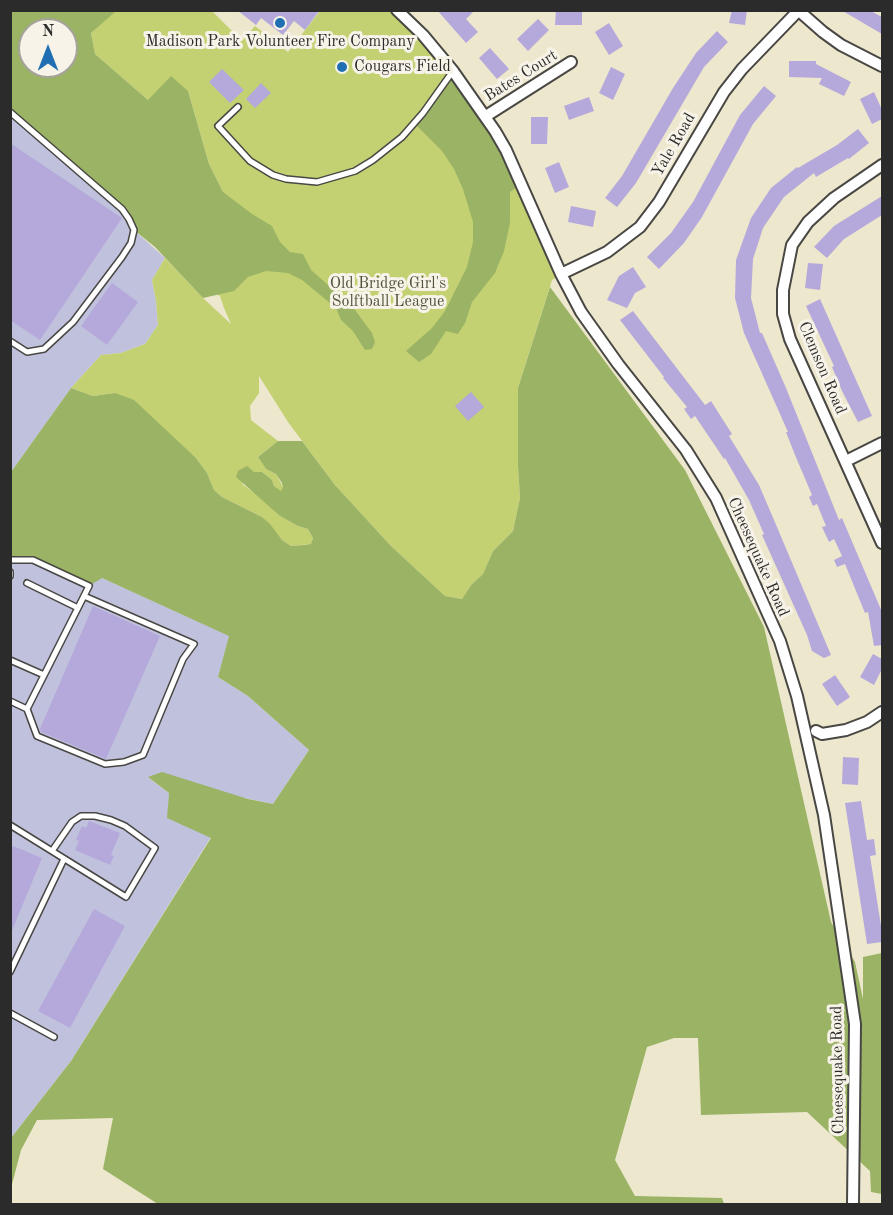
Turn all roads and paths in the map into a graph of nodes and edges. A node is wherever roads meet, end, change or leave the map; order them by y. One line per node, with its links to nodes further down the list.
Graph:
1 (397, 10): 5 (street, Cheesequake Road)
2 (798, 10): 4 (street); 10 (street, Yale Road)
3 (572, 62): 8 (street, Bates Court)
4 (882, 66)
5 (453, 70): 6 (lane); 8 (street, Cheesequake Road)
6 (238, 107)
7 (10, 112): 11 (lane)
8 (486, 116): 10 (street, Cheesequake Road)
9 (882, 165): 13 (street, Clemson Road)
10 (561, 274): 31 (street, Cheesequake Road)
11 (10, 341)
12 (882, 443): 13 (street)
13 (846, 461): 14 (street, Clemson Road)
14 (882, 543)
15 (10, 560): 17 (lane)
16 (27, 583): 18 (lane)
17 (84, 596): 18 (lane); 22 (lane)
18 (78, 608): 20 (lane)
19 (10, 660): 20 (lane)
20 (44, 675): 22 (lane)
21 (10, 701): 22 (lane)
22 (27, 709)
23 (882, 712): 24 (street)
24 (816, 731)
25 (10, 825): 26 (lane)
26 (52, 851): 27 (lane); 27 (lane)
27 (64, 859): 28 (lane)
28 (10, 972)
29 (10, 1013): 30 (lane)
30 (54, 1037)
31 (853, 1204)

